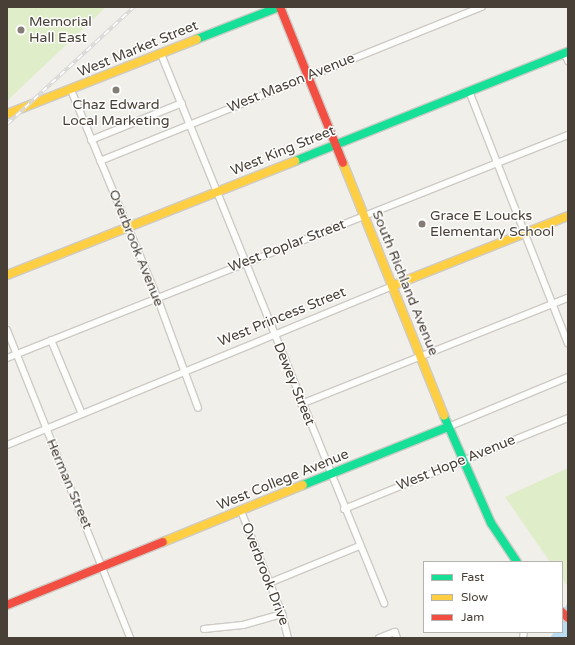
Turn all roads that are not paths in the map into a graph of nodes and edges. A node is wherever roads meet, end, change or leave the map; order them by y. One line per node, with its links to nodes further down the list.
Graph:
1 (279, 7): 3 (street, West Market Street); 5 (street, South Richland Avenue)
2 (482, 7): 5 (street, West Mason Avenue)
3 (161, 54): 6 (street, West Market Street); 8 (street, Dewey Street)
4 (567, 56): 7 (street, West King Street)
5 (307, 76): 10 (street, West Mason Avenue); 13 (street, South Richland Avenue)
6 (71, 90): 9 (street, West Market Street); 12 (street, Overbrook Avenue)
7 (469, 91): 13 (street, West King Street); 15 (street)
8 (182, 103): 10 (street, Dewey Street); 12 (street)
9 (7, 114)
10 (190, 124): 14 (street, West Mason Avenue); 16 (street, Dewey Street)
11 (568, 136): 15 (street, West Poplar Street)
12 (92, 140): 14 (street, Overbrook Avenue)
13 (335, 144): 16 (street, West King Street); 17 (street, South Richland Avenue)
14 (100, 161): 19 (street, Overbrook Avenue)
15 (498, 162): 17 (street, West Poplar Street); 20 (street)
16 (218, 191): 19 (street, West King Street); 21 (street, Dewey Street)
17 (364, 216): 21 (street, West Poplar Street); 23 (street, South Richland Avenue)
18 (568, 216): 20 (street, West Princess Street)
19 (128, 228): 22 (street, West King Street); 24 (street, Overbrook Avenue)
20 (524, 233): 23 (street, West Princess Street); 26 (street)
21 (246, 262): 24 (street, West Poplar Street); 28 (street, Dewey Street)
22 (7, 275)
23 (392, 286): 28 (street, West Princess Street); 32 (street, South Richland Avenue)
24 (156, 297): 29 (street, West Poplar Street); 34 (street, Overbrook Avenue)
25 (568, 298): 26 (street)
26 (553, 304): 30 (street); 32 (street)
27 (7, 330): 31 (street, Herman Street)
28 (273, 334): 34 (street, West Princess Street); 36 (street, Dewey Street)
29 (51, 340): 31 (street, West Poplar Street); 38 (street)
30 (568, 343)
31 (17, 354): 33 (street, West Poplar Street); 41 (street, Herman Street)
32 (420, 357): 36 (street); 40 (street, South Richland Avenue)
33 (7, 358)
34 (184, 371): 37 (street, Overbrook Avenue); 38 (street, West Princess Street)
35 (568, 377): 40 (street, West College Avenue)
36 (301, 404): 44 (street, Dewey Street)
37 (198, 408)
38 (82, 414): 41 (street, West Princess Street)
39 (568, 418): 43 (street, West Hope Avenue)
40 (448, 427): 43 (street, South Richland Avenue); 44 (street, West College Avenue)
41 (45, 429): 42 (street, West Princess Street); 49 (street, Herman Street)
42 (7, 445)
43 (462, 460): 45 (street, West Hope Avenue); 48 (street, South Richland Avenue)
44 (330, 474): 45 (street, Dewey Street); 46 (street, West College Avenue)
45 (344, 509): 47 (street, Dewey Street)
46 (241, 511): 49 (street, West College Avenue); 50 (street, Overbrook Drive)
47 (359, 546): 50 (street); 51 (street, Dewey Street)
48 (516, 561)
49 (102, 567): 52 (street, West College Avenue); 56 (street, Herman Street)
50 (269, 583): 53 (street, Overbrook Drive)
51 (384, 603)
52 (7, 605)
53 (282, 614): 54 (street); 57 (street, Overbrook Drive)
54 (204, 629)
55 (396, 635): 58 (street)
56 (130, 638)
57 (288, 638)
58 (379, 638)

